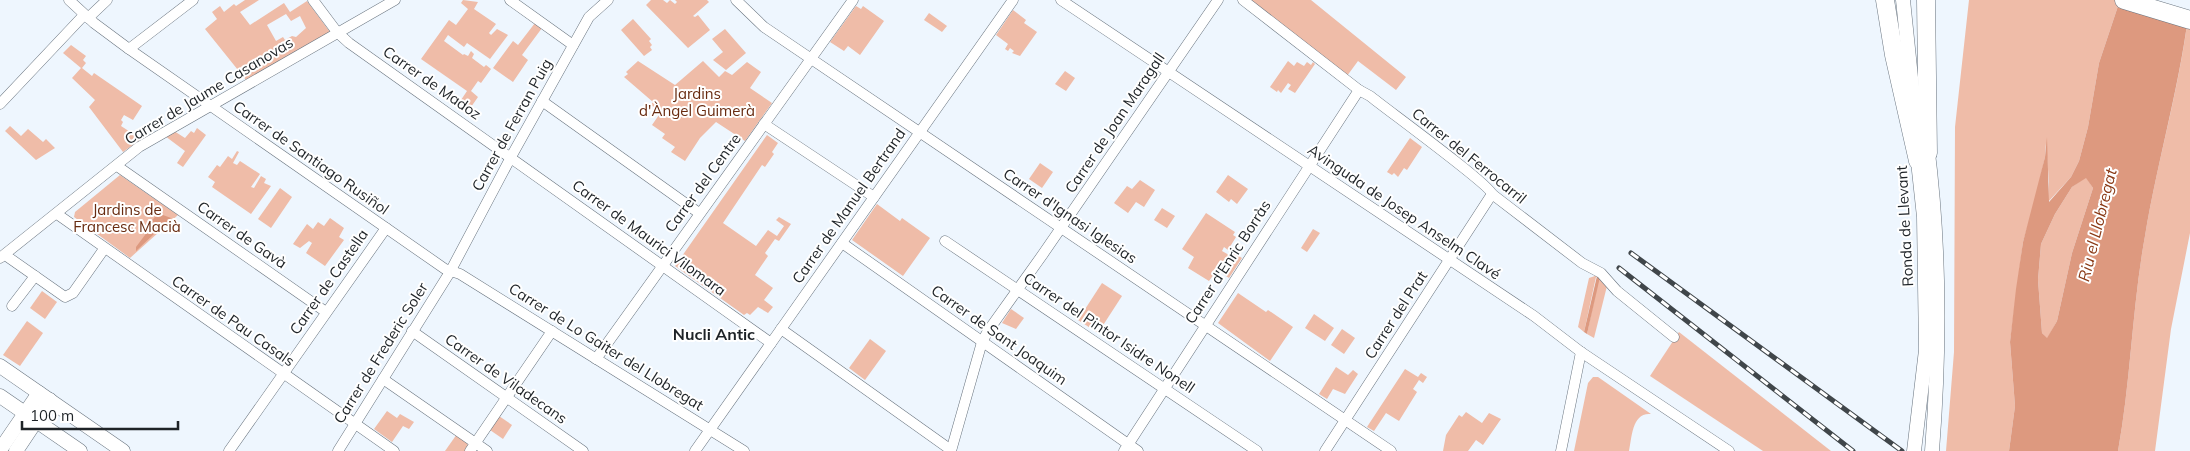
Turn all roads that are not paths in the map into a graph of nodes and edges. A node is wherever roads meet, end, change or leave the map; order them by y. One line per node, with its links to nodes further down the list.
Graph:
1 (69, 0): 21 (street, Carrer de Santiago Rusiñol)
2 (107, 0): 21 (street)
3 (193, 0): 25 (street)
4 (313, 0): 23 (street, Carrer de Madoz)
5 (395, 0): 23 (street, Carrer de Jaume Casanovas)
6 (510, 0): 24 (street)
7 (608, 0): 24 (street, Carrer de Ferran Puig)
8 (736, 0): 26 (street, Carrer d'Ignasi Iglesias)
9 (853, 0): 26 (street, Carrer del Centre)
10 (1013, 0): 33 (street, Carrer de Manuel Bertrand)
11 (1060, 0): 27 (street, Avinguda de Josep Anselm Clavé)
12 (1218, 0): 27 (street, Carrer de Joan Maragall)
13 (1243, 0): 28 (street, Carrer del Ferrocarril)
14 (1885, 0): 35 (highway)
15 (1903, 0): 35 (main road, Ronda de Llevant)
16 (1909, 0): 35 (main road, Ronda de Llevant)
17 (1926, 0): 35 (highway)
18 (2124, 0): 22 (highway)
19 (2160, 0): 20 (highway)
20 (2190, 8)
21 (86, 16): 25 (street, Carrer de Santiago Rusiñol); 30 (street)
22 (2190, 20)
23 (338, 32): 31 (street, Carrer de Jaume Casanovas); 34 (street, Carrer de Madoz)
24 (573, 45): 29 (street, Carrer de Ferran Puig)
25 (129, 49): 31 (street, Carrer de Santiago Rusiñol)
26 (811, 58): 32 (street, Carrer del Centre); 33 (street, Carrer d'Ignasi Iglesias)
27 (1167, 72): 37 (street, Avinguda de Josep Anselm Clavé); 42 (street, Carrer de Joan Maragall)
28 (1359, 90): 37 (street, Carrer d'Enric Borràs); 38 (street, Carrer del Ferrocarril)
29 (542, 101): 34 (street, Carrer de Ferran Puig); 40 (street)
30 (0, 104)
31 (210, 105): 36 (street, Carrer de Jaume Casanovas); 43 (street, Carrer de Santiago Rusiñol)
32 (764, 124): 39 (street); 40 (street, Carrer del Centre)
33 (920, 133): 39 (street, Carrer de Manuel Bertrand); 42 (street, Carrer d'Ignasi Iglesias)
34 (510, 157): 49 (street, Carrer de Maurici Vilomara); 50 (street, Carrer de Ferran Puig)
35 (1923, 158): 95 (main road, Ronda de Llevant); 96 (main road, Ronda de Llevant)
36 (117, 166): 41 (street, Carrer de Jaume Casanovas); 54 (street, Carrer de Gavà)
37 (1309, 166): 48 (street, Avinguda de Josep Anselm Clavé); 55 (street, Carrer d'Enric Borràs)
38 (1492, 194): 48 (street, Carrer del Prat); 59 (street, Carrer del Ferrocarril)
39 (874, 197): 45 (street, Carrer de Manuel Bertrand)
40 (699, 213): 49 (street, Carrer del Centre)
41 (57, 214): 46 (street, Carrer de Pau Casals); 47 (street, Carrer de Jaume Casanovas)
42 (1061, 227): 52 (street, Carrer de Joan Maragall); 55 (street, Carrer d'Ignasi Iglesias)
43 (386, 228): 50 (street, Carrer de Santiago Rusiñol); 54 (street, Carrer de Castella)
44 (945, 241): 52 (street, Carrer del Pintor Isidre Nonell)
45 (842, 243): 56 (street, Carrer de Manuel Bertrand); 60 (street, Carrer de Sant Joaquim)
46 (104, 249): 51 (street); 65 (street, Carrer de Pau Casals)
47 (3, 256): 51 (street)
48 (1449, 260): 62 (street, Avinguda de Josep Anselm Clavé); 72 (street, Carrer del Prat)
49 (662, 266): 61 (street, Carrer de Maurici Vilomara); 63 (street, Carrer del Centre)
50 (450, 272): 57 (street, Carrer de Frederic Soler); 58 (street, Carrer de Lo Gaiter del Llobregat)
51 (35, 276): 53 (street)
52 (1018, 290): 60 (street, Carrer de Joan Maragall); 67 (street, Carrer del Pintor Isidre Nonell)
53 (12, 306)
54 (326, 312): 65 (street, Carrer de Castella)
55 (1205, 326): 67 (street, Carrer d'Enric Borràs); 72 (street, Carrer d'Ignasi Iglesias)
56 (781, 329): 61 (street, Carrer de Manuel Bertrand); 88 (street)
57 (412, 331): 66 (street, Carrer de Frederic Soler); 70 (street, Carrer de Viladecans)
58 (552, 331): 63 (street, Carrer de Lo Gaiter del Llobregat); 70 (street)
59 (1674, 337)
60 (982, 342): 76 (street, Carrer de Sant Joaquim); 88 (street, Carrer de Joan Maragall)
61 (771, 343): 74 (street, Carrer de Manuel Bertrand)
62 (1582, 352): 93 (street); 94 (street, Avinguda de Josep Anselm Clavé)
63 (596, 359): 74 (street, Carrer de Lo Gaiter del Llobregat)
64 (0, 366): 69 (main road)
65 (283, 374): 73 (street, Carrer de Pau Casals); 81 (street, Carrer de Castella)
66 (383, 379): 73 (street, Carrer de Frederic Soler); 75 (street)
67 (1164, 388): 76 (street, Carrer d'Enric Borràs); 90 (street, Carrer del Pintor Isidre Nonell)
68 (0, 396): 71 (main road)
69 (44, 397): 71 (main road); 80 (main road)
70 (506, 397): 75 (street); 85 (street, Carrer de Viladecans)
71 (31, 417): 77 (main road); 78 (main road); 79 (main road)
72 (1345, 420): 91 (street, Carrer del Prat); 92 (street, Carrer d'Ignasi Iglesias)
73 (356, 424): 82 (street, Carrer de Frederic Soler); 83 (street, Carrer de Pau Casals)
74 (711, 429): 86 (street, Carrer de Manuel Bertrand); 87 (street, Carrer de Lo Gaiter del Llobregat)
75 (473, 447): 84 (street)
76 (1126, 448): 89 (street, Carrer de Sant Joaquim)
77 (0, 450)
78 (16, 451)
79 (80, 451)
80 (123, 451)
81 (229, 451)
82 (338, 451)
83 (394, 451)
84 (488, 451)
85 (583, 451)
86 (695, 451)
87 (744, 451)
88 (951, 451)
89 (1138, 451)
90 (1257, 451)
91 (1325, 451)
92 (1391, 451)
93 (1561, 451)
94 (1729, 451)
95 (1914, 451)
96 (1932, 451)

